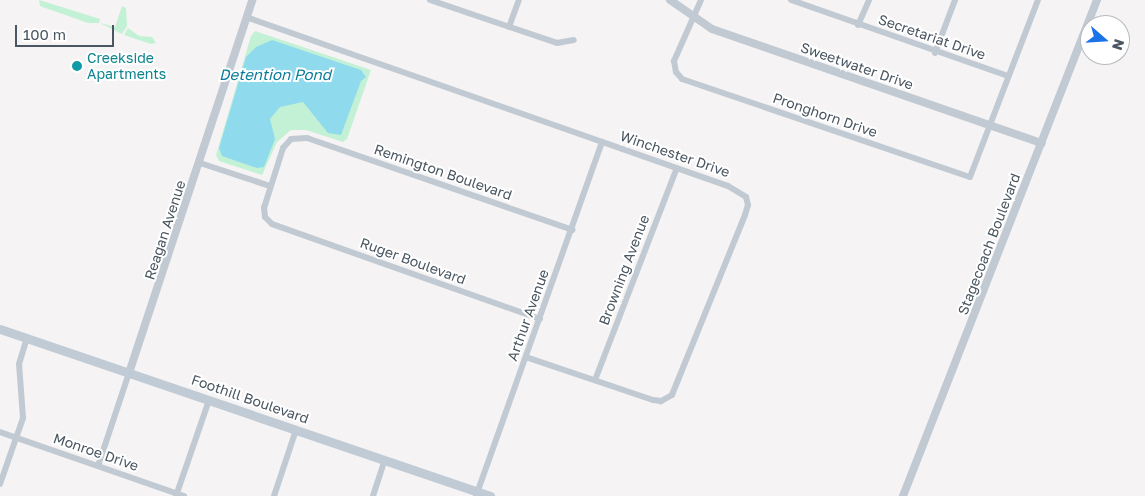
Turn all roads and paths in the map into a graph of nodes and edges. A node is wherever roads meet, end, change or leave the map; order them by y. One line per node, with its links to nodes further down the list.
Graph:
1 (252, 0): 11 (street, Reagan Avenue)
2 (430, 0): 14 (street)
3 (518, 0): 14 (street)
4 (670, 0): 12 (street, Sweetwater Drive)
5 (702, 0): 12 (street)
6 (791, 0): 13 (street, Secretariat Drive)
7 (869, 0): 13 (street)
8 (955, 0): 16 (street)
9 (1038, 0): 17 (street)
10 (1097, 0): 20 (street, Stagecoach Boulevard)
11 (246, 17): 19 (street, Winchester Drive); 21 (street, Reagan Avenue)
12 (693, 18): 18 (street, Sweetwater Drive); 18 (street, Pronghorn Drive)
13 (858, 25): 16 (street, Secretariat Drive)
14 (509, 27): 15 (street)
15 (574, 40)
16 (934, 52): 17 (street, Secretariat Drive)
17 (1008, 76): 18 (street)
18 (990, 124): 20 (street, Sweetwater Drive)
19 (602, 142): 22 (street, Winchester Drive); 24 (street, Arthur Avenue)
20 (1042, 143): 43 (street, Stagecoach Boulevard)
21 (200, 162): 23 (street); 29 (street, Reagan Avenue)
22 (677, 168): 30 (street, Browning Avenue); 30 (street, Winchester Drive)
23 (270, 186): 24 (street, Remington Boulevard); 25 (street, Ruger Boulevard)
24 (572, 230): 25 (street, Arthur Avenue)
25 (540, 319): 28 (street, Arthur Avenue)
26 (0, 329): 27 (main road, Foothill Boulevard)
27 (27, 338): 29 (main road, Foothill Boulevard); 34 (street)
28 (526, 357): 30 (street, Winchester Drive); 38 (street, Arthur Avenue)
29 (129, 373): 31 (main road, Foothill Boulevard); 36 (street, Reagan Avenue)
30 (595, 380)
31 (209, 400): 32 (main road, Foothill Boulevard); 39 (street)
32 (296, 430): 35 (main road, Foothill Boulevard); 40 (street)
33 (0, 432): 34 (street, Monroe Drive)
34 (16, 438): 36 (street, Monroe Drive); 37 (street)
35 (385, 460): 38 (main road, Foothill Boulevard); 41 (street)
36 (98, 466): 39 (street, Monroe Drive)
37 (0, 484)
38 (477, 494): 42 (main road, Foothill Boulevard)
39 (179, 495)
40 (274, 496)
41 (373, 496)
42 (490, 496)
43 (903, 496)

